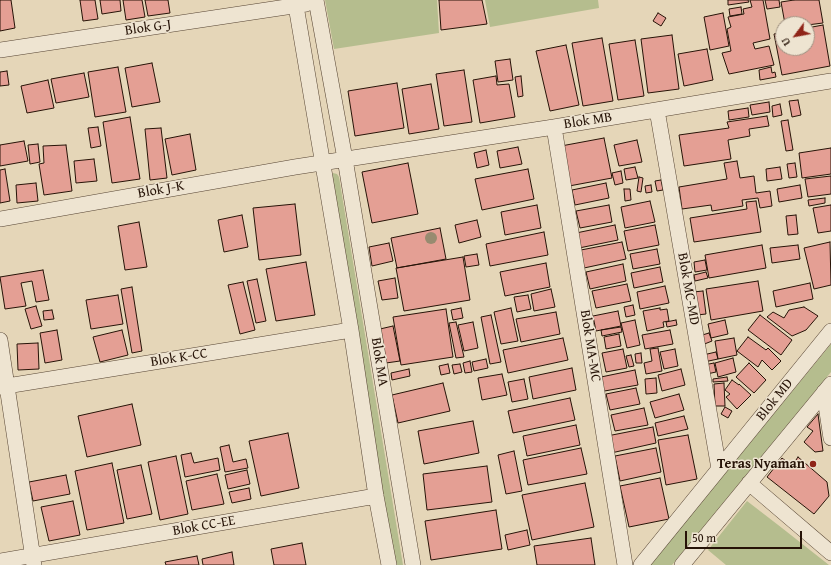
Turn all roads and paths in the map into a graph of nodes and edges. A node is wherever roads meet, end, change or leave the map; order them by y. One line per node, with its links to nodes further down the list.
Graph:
1 (317, 2): 2 (street, Blok G-J); 7 (street, Blok MA)
2 (295, 3): 3 (street, Blok G-J); 8 (street)
3 (0, 50)
4 (831, 81): 5 (street, Blok MB)
5 (657, 110): 6 (street, Blok MB); 16 (street, Blok MC-MD)
6 (554, 127): 7 (street, Blok MB); 24 (street, Blok MA-MC)
7 (345, 159): 8 (street, Blok MB); 23 (street, Blok MA)
8 (322, 162): 9 (street, Blok J-K); 10 (street)
9 (0, 218)
10 (351, 330): 13 (street, Blok K-CC); 18 (street)
11 (831, 331): 16 (street, Blok MD)
12 (0, 340): 13 (street)
13 (4, 387): 20 (street)
14 (828, 388): 15 (street); 17 (street)
15 (831, 438)
16 (719, 469): 25 (street, Blok MD)
17 (749, 483): 19 (street); 26 (street)
18 (376, 496): 20 (street, Blok CC-EE); 22 (street)
19 (831, 553)
20 (33, 560): 21 (street, Blok CC-EE)
21 (0, 561)
22 (389, 565)
23 (413, 565)
24 (625, 565)
25 (642, 565)
26 (682, 565)

